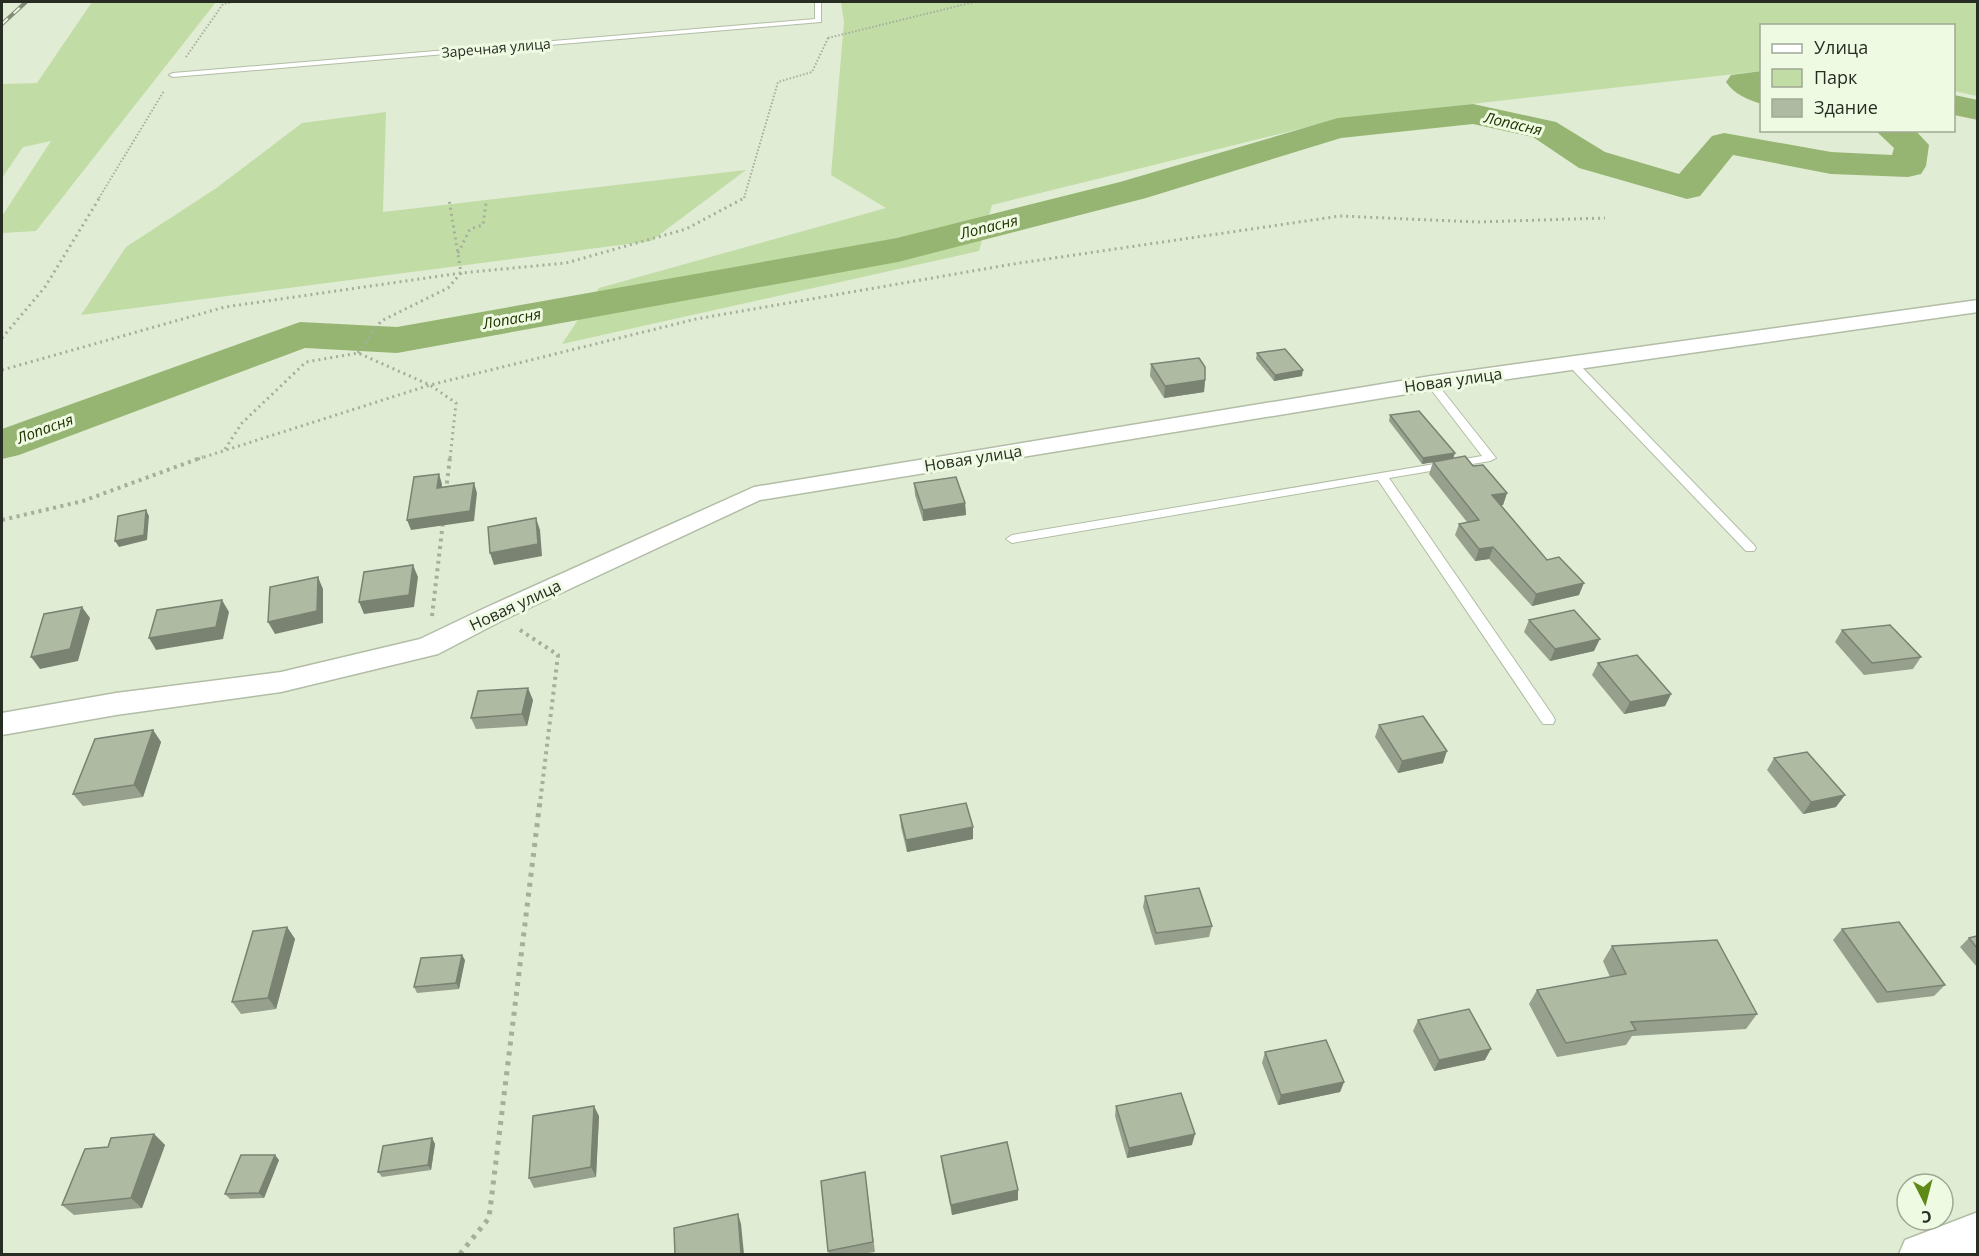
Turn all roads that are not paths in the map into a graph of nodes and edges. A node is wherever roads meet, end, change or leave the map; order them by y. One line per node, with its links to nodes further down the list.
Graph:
1 (818, 2): 2 (lane, Заречная улица)
2 (173, 75)
3 (1977, 306): 4 (street, Новая улица)
4 (1572, 363): 5 (street, Новая улица); 8 (lane)
5 (1431, 383): 6 (lane); 10 (street, Новая улица)
6 (1381, 476): 7 (lane); 9 (lane)
7 (1012, 539)
8 (1750, 548)
9 (1548, 720)
10 (2, 724)
11 (1977, 1232): 12 (street)
12 (1919, 1254)

